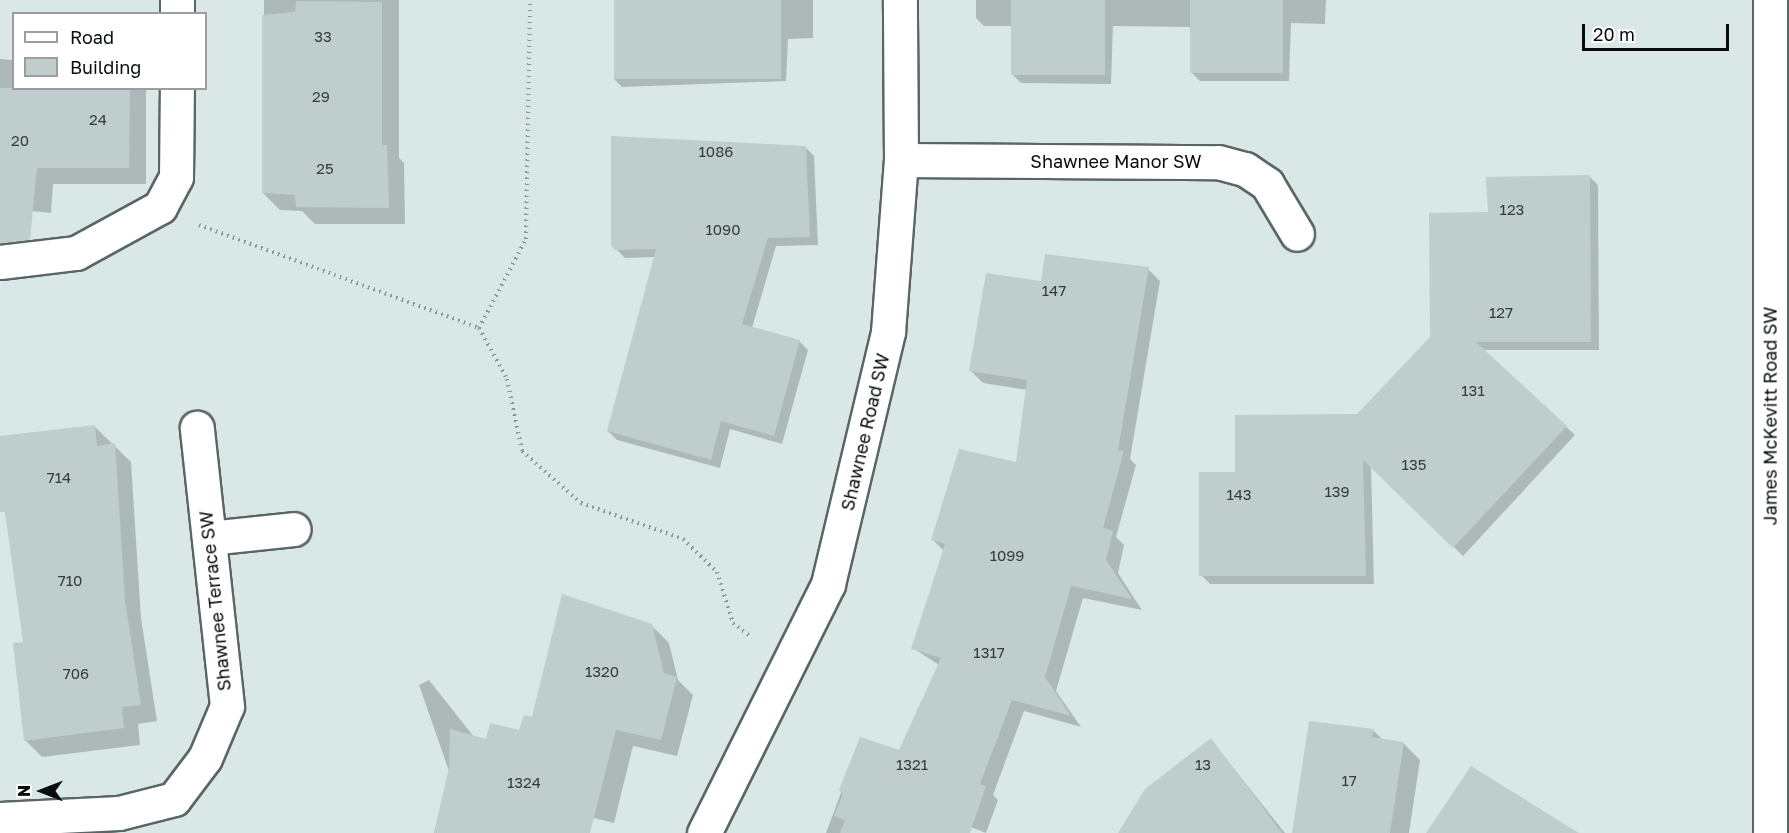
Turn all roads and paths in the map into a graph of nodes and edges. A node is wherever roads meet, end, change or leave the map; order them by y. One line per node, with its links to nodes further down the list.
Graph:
1 (530, 0): 9 (path)
2 (900, 0): 5 (street, Shawnee Road SW)
3 (1770, 0): 16 (street, James McKevitt Road SW)
4 (177, 90): 6 (street)
5 (901, 160): 7 (street, Shawnee Manor SW); 13 (street, Shawnee Road SW)
6 (160, 207): 8 (street); 9 (path)
7 (1297, 234)
8 (0, 262)
9 (479, 328): 13 (path)
10 (197, 428): 12 (street, Shawnee Terrace SW)
11 (294, 529): 12 (street)
12 (209, 538): 14 (street, Shawnee Terrace SW)
13 (790, 661): 15 (street, Shawnee Road SW)
14 (0, 819)
15 (704, 833)
16 (1770, 833)

